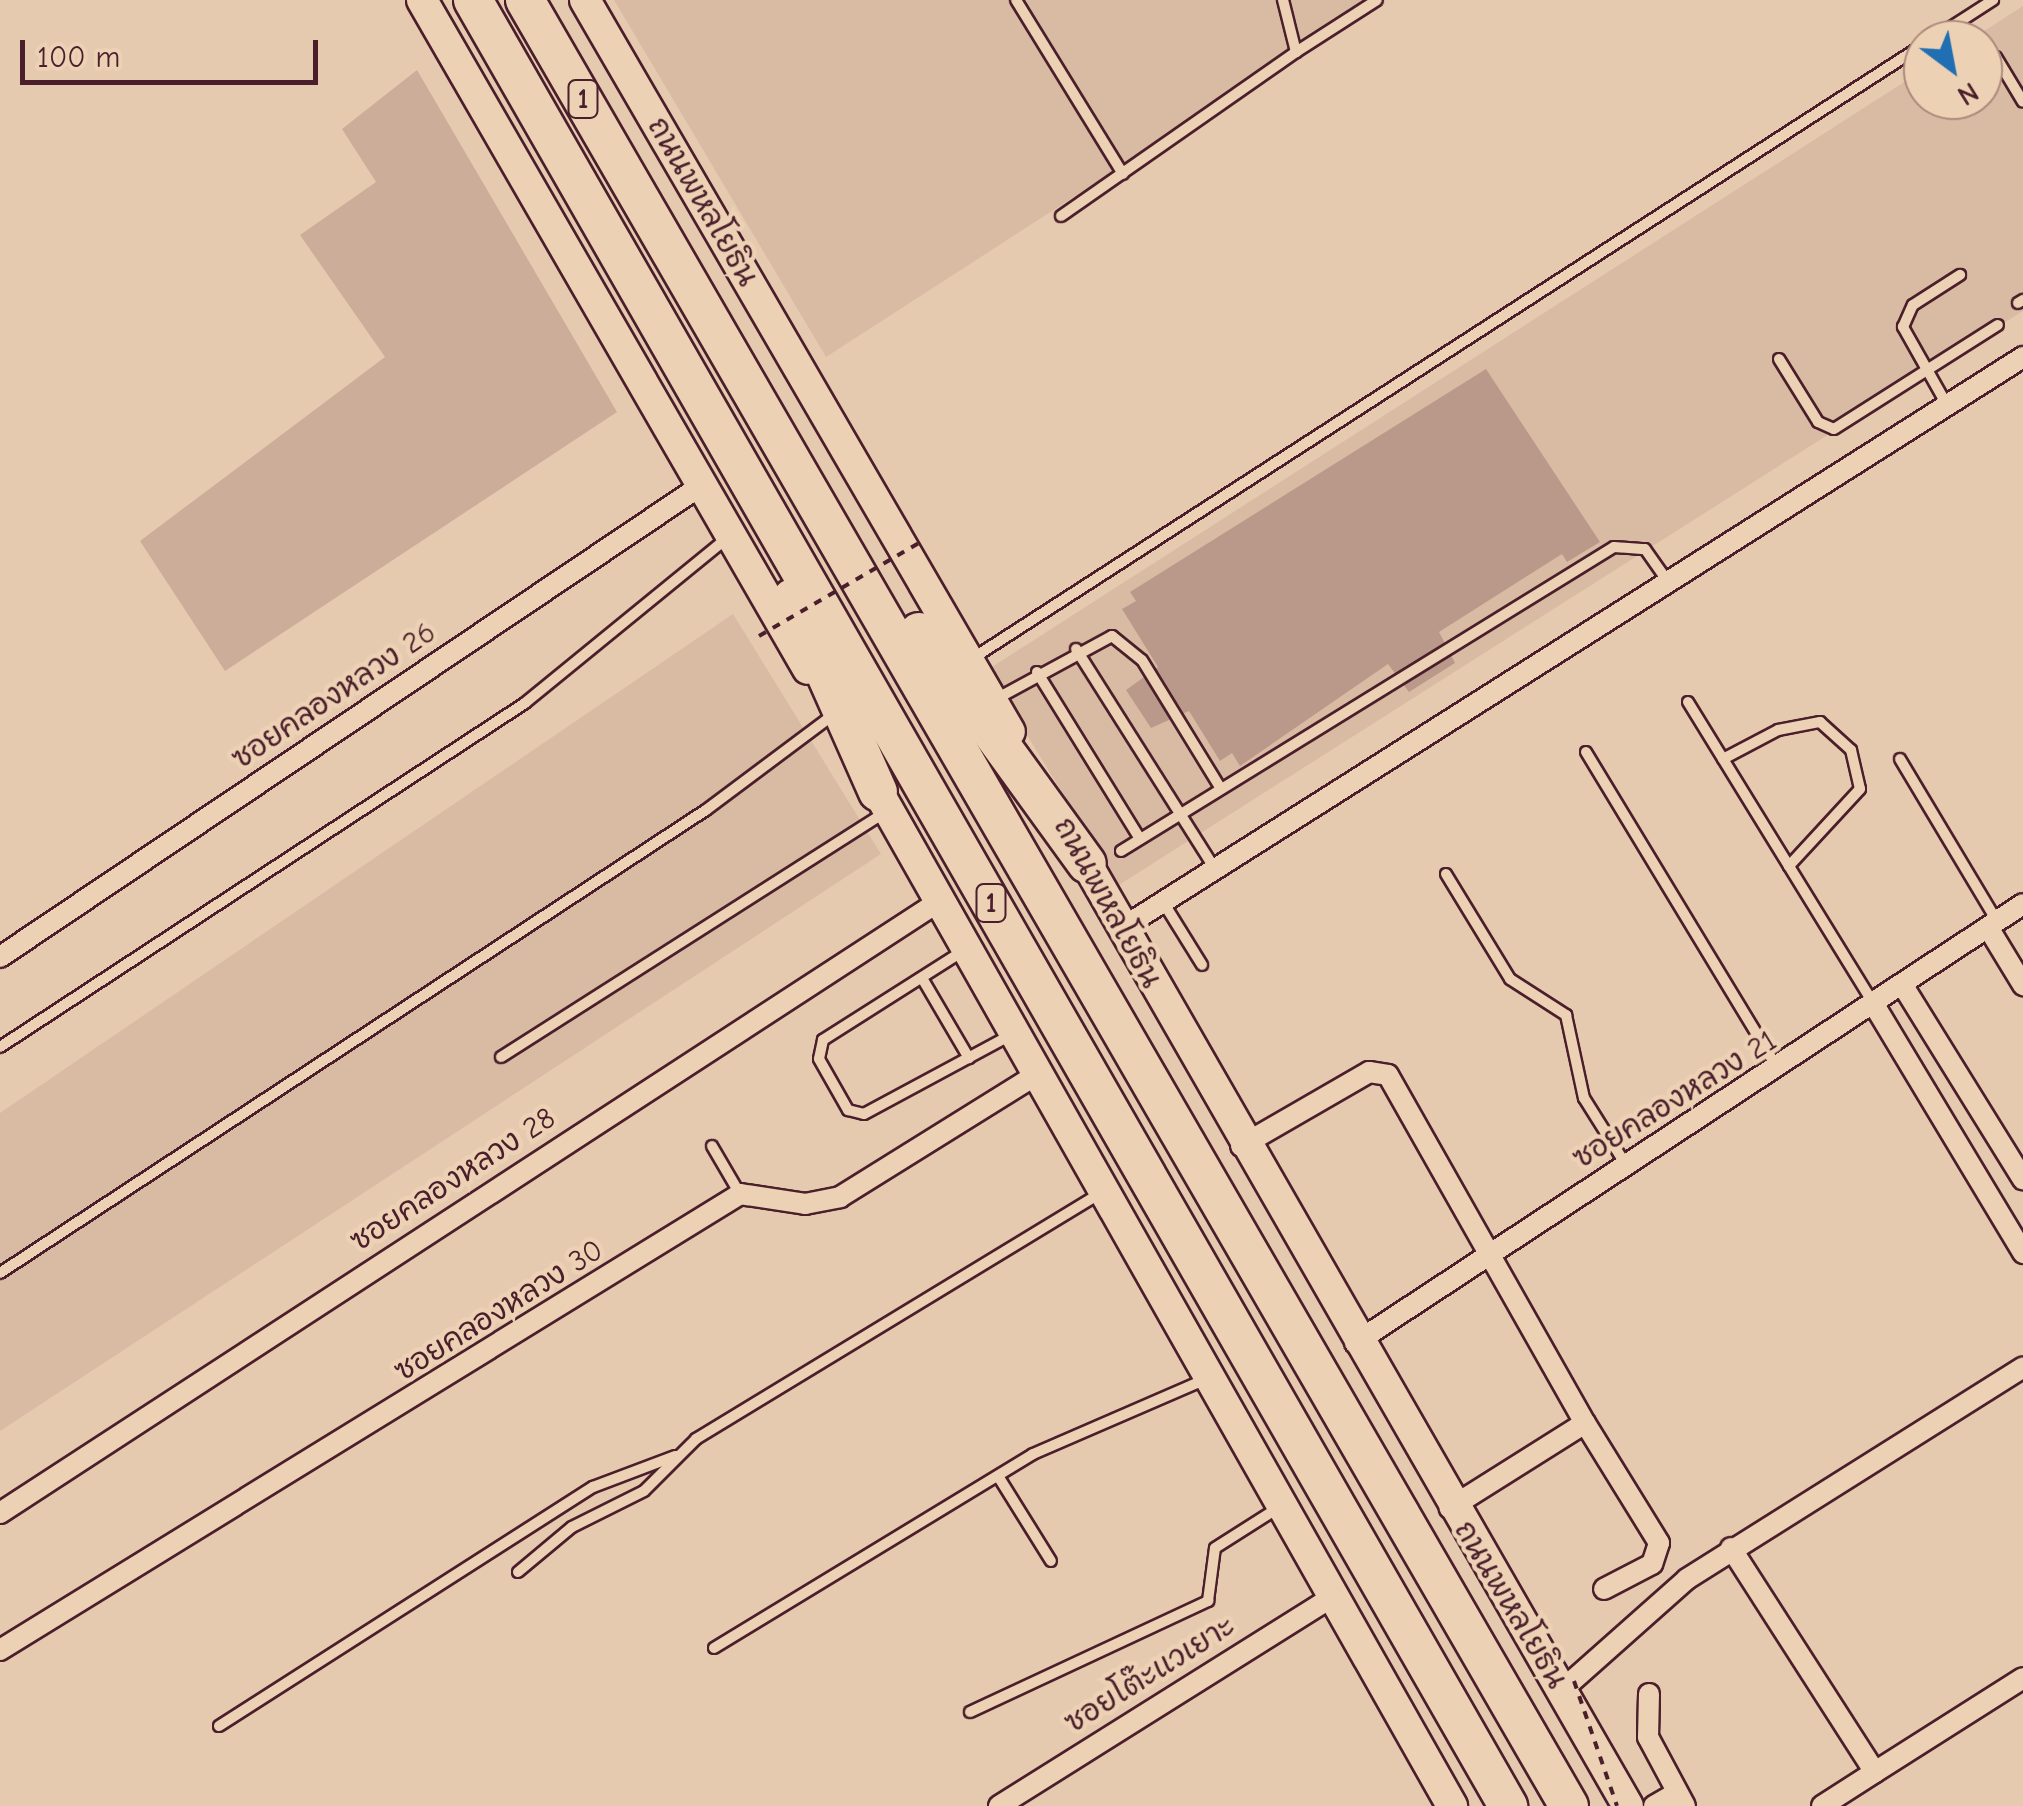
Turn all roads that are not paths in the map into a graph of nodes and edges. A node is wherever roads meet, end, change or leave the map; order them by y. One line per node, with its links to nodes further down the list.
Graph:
1 (422, 0): 24 (main road, 1)
2 (472, 0): 22 (highway, 1)
3 (525, 0): 23 (highway, ถนนพหลโยธิน / 1)
4 (584, 0): 28 (main road, ถนนพหลโยธิน / 1)
5 (1016, 0): 14 (lane)
6 (1283, 0): 10 (lane)
7 (1378, 0): 10 (lane)
8 (1994, 0): 9 (lane)
9 (1963, 20)
10 (1296, 52): 14 (lane)
11 (1903, 59): 28 (lane)
12 (2003, 69): 13 (lane)
13 (2023, 102)
14 (1123, 174): 15 (lane)
15 (1061, 216)
16 (1960, 276): 20 (lane)
17 (1998, 325): 20 (lane)
18 (2023, 357): 21 (street)
19 (1779, 359): 20 (lane)
20 (1926, 372): 21 (lane)
21 (1947, 405): 26 (street)
22 (708, 408): 37 (highway); 97 (highway, 1)
23 (783, 443): 40 (highway); 98 (highway, ถนนพหลโยธิน / 1)
24 (702, 485): 25 (main road, 1); 50 (street, ซอยคลองหลวง 26)
25 (730, 536): 32 (main road, 1); 57 (lane)
26 (1667, 581): 36 (lane); 42 (street)
27 (1076, 649): 29 (lane); 36 (lane); 38 (lane)
28 (969, 661): 30 (main road, ถนนพหลโยธิน / 1)
29 (1036, 672): 30 (lane); 39 (lane)
30 (992, 701): 40 (main road, ถนนพหลโยธิน / 1)
31 (1688, 702): 34 (lane)
32 (834, 714): 37 (main road, 1); 70 (lane)
33 (1586, 752): 60 (lane)
34 (1723, 759): 41 (lane); 41 (lane)
35 (1900, 759): 47 (lane)
36 (1221, 789): 38 (lane)
37 (884, 801): 44 (main road, 1); 58 (lane)
38 (1181, 814): 39 (lane); 42 (lane)
39 (1140, 839): 40 (lane)
40 (1104, 858): 48 (main road, ถนนพหลโยธิน / 1)
41 (1789, 866): 55 (lane)
42 (1214, 867): 45 (street)
43 (1446, 874): 64 (lane)
44 (940, 900): 49 (main road, 1); 79 (street, ซอยคลองหลวง 28)
45 (1162, 900): 48 (street); 51 (lane)
46 (2023, 904): 47 (street, ซอยคลองหลวง 21)
47 (1993, 925): 53 (street); 54 (street, ซอยคลองหลวง 21)
48 (1122, 928): 63 (main road, ถนนพหลโยธิน / 1)
49 (968, 948): 52 (lane); 56 (main road, 1)
50 (0, 957)
51 (1202, 964)
52 (922, 978): 59 (lane); 59 (lane)
53 (2023, 985)
54 (1905, 989): 55 (street, ซอยคลองหลวง 21); 65 (street)
55 (1876, 1008): 60 (street, ซอยคลองหลวง 21); 69 (street)
56 (1016, 1032): 59 (lane); 61 (main road, 1)
57 (0, 1047)
58 (500, 1057)
59 (969, 1058)
60 (1779, 1070): 64 (street, ซอยคลองหลวง 21)
61 (1039, 1073): 66 (main road, 1); 67 (street)
62 (712, 1146): 67 (lane)
63 (1241, 1146): 68 (street); 71 (main road, ถนนพหลโยธิน / 1)
64 (1627, 1166): 68 (street, ซอยคลองหลวง 21)
65 (2023, 1178)
66 (1105, 1190): 73 (main road, 1); 75 (lane)
67 (740, 1194): 86 (street, ซอยคลองหลวง 30)
68 (1488, 1254): 71 (street, ซอยคลองหลวง 21); 74 (street)
69 (2023, 1254)
70 (0, 1273)
71 (1355, 1343): 78 (main road, ถนนพหลโยธิน / 1)
72 (2023, 1367): 80 (street)
73 (1212, 1377): 76 (lane); 77 (main road, 1)
74 (1585, 1422): 78 (street); 83 (street)
75 (676, 1456): 82 (lane); 92 (lane)
76 (998, 1476): 81 (lane); 85 (lane)
77 (1283, 1505): 84 (main road, 1); 91 (lane)
78 (1450, 1508): 87 (main road, ถนนพหลโยธิน / 1)
79 (0, 1513)
80 (1731, 1548): 89 (street); 93 (street)
81 (1051, 1561)
82 (518, 1572)
83 (1604, 1589)
84 (1334, 1596): 95 (street, ซอยโต๊ะแวเยาะ); 96 (main road, 1)
85 (714, 1648)
86 (0, 1650)
87 (1534, 1656): 89 (main road, ถนนพหลโยธิน / 1); 99 (main road)
88 (2023, 1678): 93 (street)
89 (1568, 1686): 100 (main road, ถนนพหลโยธิน / 1)
90 (1649, 1694): 94 (street)
91 (970, 1712)
92 (219, 1726)
93 (1875, 1772): 102 (street)
94 (1679, 1800): 101 (street)
95 (999, 1806)
96 (1452, 1806)
97 (1508, 1806)
98 (1569, 1806)
99 (1608, 1806)
100 (1628, 1806)
101 (1654, 1806)
102 (1822, 1806)

